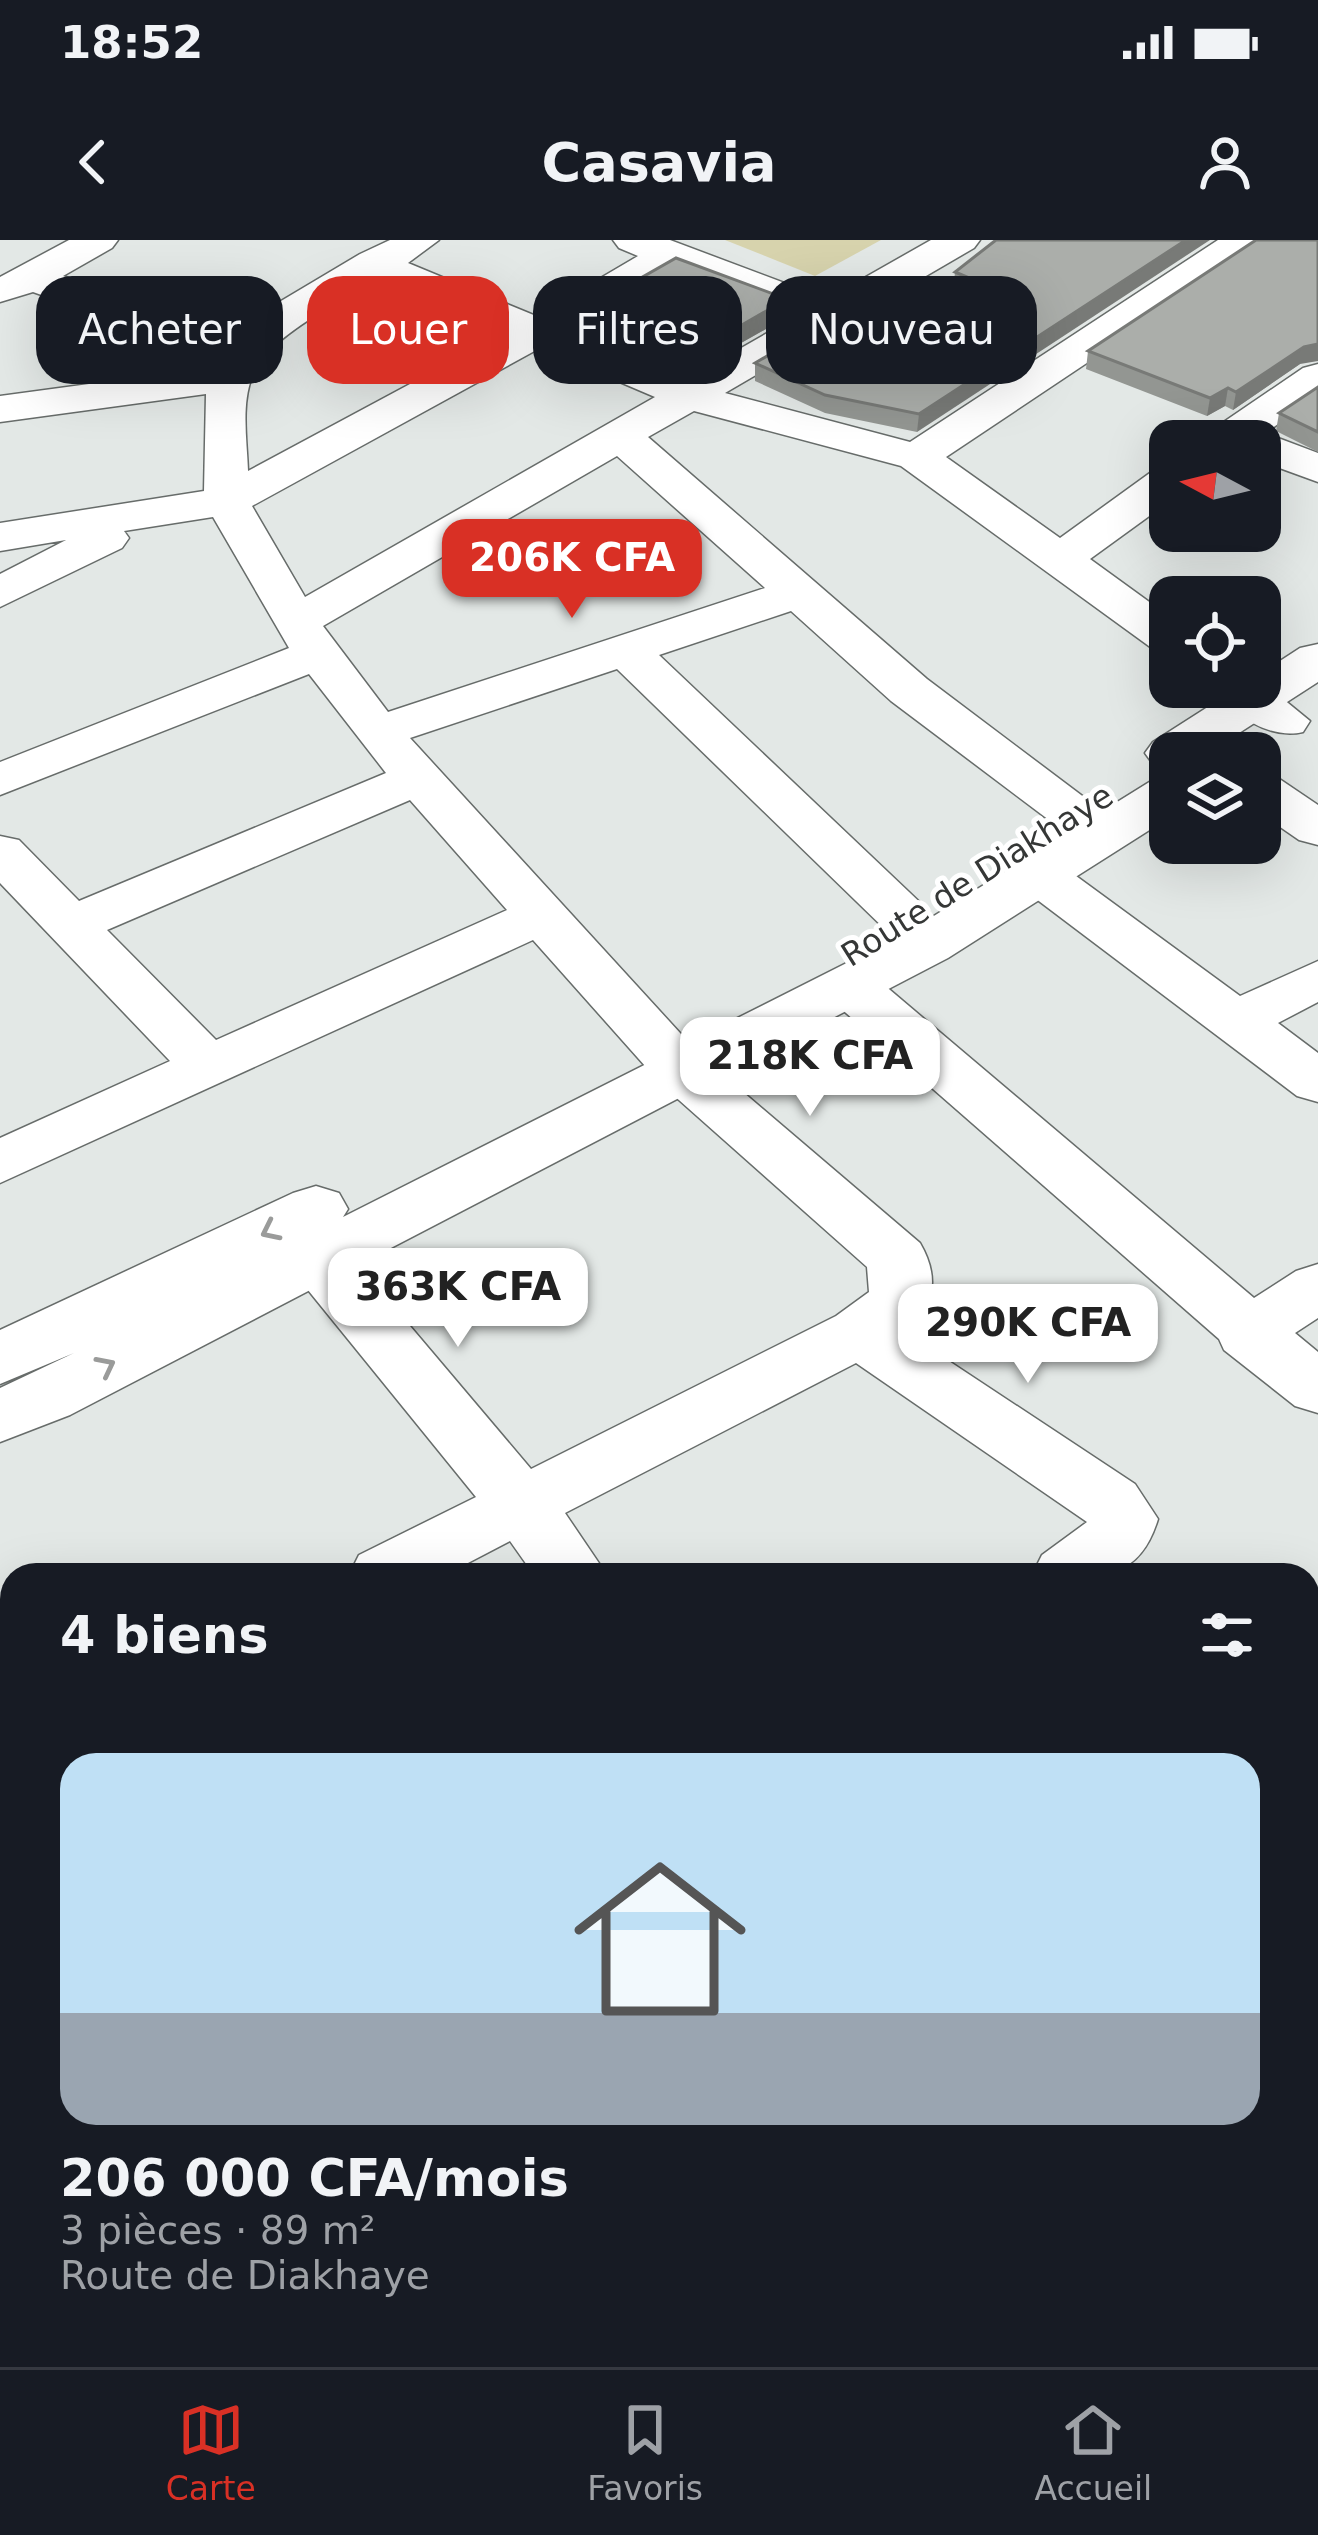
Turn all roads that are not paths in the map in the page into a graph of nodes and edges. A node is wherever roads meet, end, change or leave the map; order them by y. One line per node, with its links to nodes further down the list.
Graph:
1 (98, 240): 8 (street)
2 (960, 240): 7 (street)
3 (1245, 240): 23 (street)
4 (396, 247): 10 (street); 11 (street)
5 (652, 247): 6 (street); 9 (street)
6 (613, 276)
7 (899, 276)
8 (14, 286)
9 (766, 290)
10 (283, 321)
11 (533, 328)
12 (533, 335): 26 (street)
13 (766, 354): 18 (street)
14 (1318, 377): 20 (street)
15 (135, 384): 19 (street)
16 (234, 384): 26 (street)
17 (661, 384): 18 (street)
18 (692, 397): 21 (street); 23 (street)
19 (0, 409)
20 (1267, 420)
21 (623, 438): 31 (street); 33 (street)
22 (1281, 455): 24 (street)
23 (917, 457): 29 (street)
24 (1318, 469)
25 (1149, 496): 29 (street)
26 (227, 501): 27 (street); 33 (street)
27 (150, 515): 28 (street); 30 (street)
28 (0, 537)
29 (1059, 560): 32 (street)
30 (0, 593)
31 (795, 594): 34 (street); 45 (street)
32 (1149, 624)
33 (306, 638): 38 (street); 42 (street)
34 (624, 649): 38 (street); 50 (street)
35 (1318, 659): 36 (main road, Route de Diakhaye)
36 (1281, 694)
37 (1260, 708): 39 (main road, Route de Diakhaye)
38 (377, 732): 41 (street)
39 (1214, 732)
40 (1149, 768): 45 (main road, Route de Diakhaye)
41 (419, 777): 49 (street); 51 (street)
42 (0, 780)
43 (1281, 803): 46 (street)
44 (1149, 806): 48 (main road, Route de Diakhaye)
45 (1075, 815): 50 (main road, Route de Diakhaye)
46 (1318, 829)
47 (0, 852): 51 (street)
48 (1039, 874): 53 (main road, Route de Diakhaye); 54 (street)
49 (541, 915): 55 (street); 56 (street)
50 (909, 922): 55 (main road, Route de Diakhaye)
51 (71, 926): 56 (street)
52 (1318, 979): 54 (street)
53 (850, 986): 55 (main road, Route de Diakhaye); 63 (street)
54 (1237, 1021): 57 (street)
55 (670, 1059): 59 (main road, Route de Diakhaye); 61 (main road, Route de Diakhaye, one-way to 61); 62 (street)
56 (207, 1065): 58 (street)
57 (1318, 1082)
58 (0, 1162)
59 (316, 1258): 67 (main road, Route de Diakhaye, one-way to 59); 68 (street)
60 (1318, 1287): 63 (street)
61 (80, 1323): 64 (main road); 65 (main road, Route de Diakhaye)
62 (859, 1333): 68 (street); 71 (street)
63 (1247, 1333): 66 (street)
64 (0, 1347)
65 (0, 1359)
66 (1318, 1389)
67 (0, 1416)
68 (521, 1505): 69 (street); 70 (street)
69 (407, 1563)
70 (564, 1563)
71 (1082, 1563)

